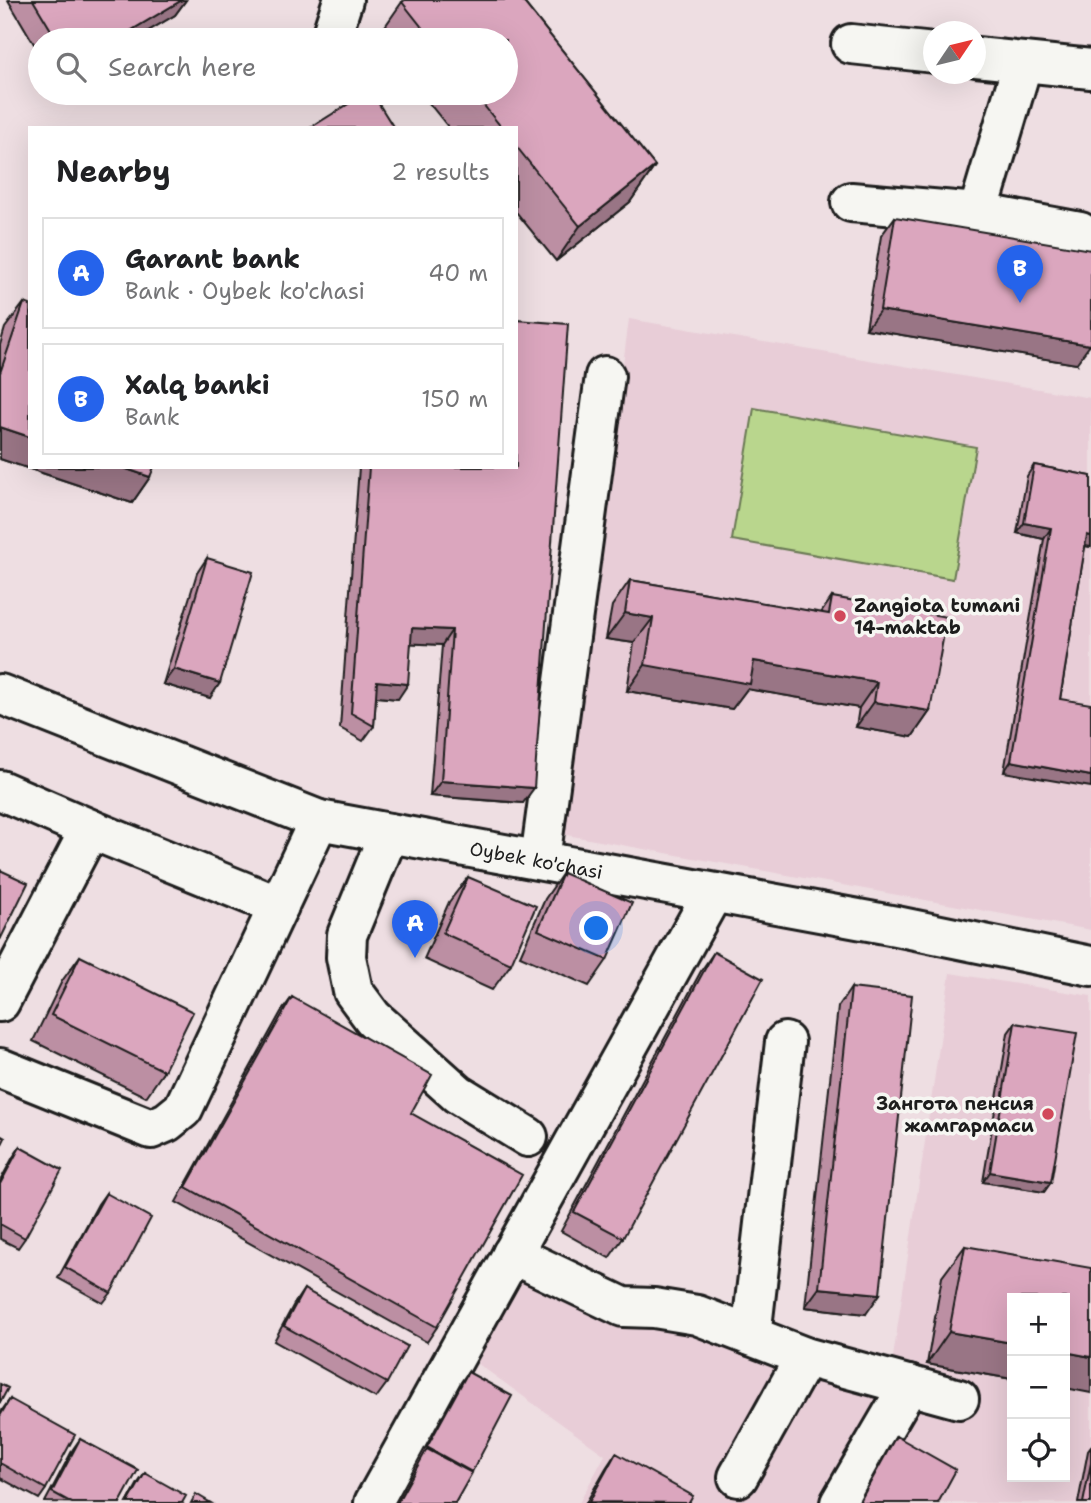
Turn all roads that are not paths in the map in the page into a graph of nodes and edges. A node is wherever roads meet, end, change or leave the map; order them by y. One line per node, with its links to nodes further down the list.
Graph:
1 (343, 0): 2 (street)
2 (334, 28)
3 (851, 44): 4 (street)
4 (923, 52)
5 (986, 58): 6 (street)
6 (1023, 62): 7 (street); 9 (street)
7 (1091, 69)
8 (851, 202): 9 (street)
9 (978, 214): 10 (street)
10 (1080, 232)
11 (605, 376): 17 (street)
12 (0, 694): 14 (street, Oybek ko'chasi)
13 (0, 790): 15 (street)
14 (319, 820): 16 (street, Oybek ko'chasi); 19 (street)
15 (90, 829): 19 (street); 21 (street)
16 (389, 833): 17 (street, Oybek ko'chasi); 24 (street)
17 (540, 860): 18 (street, Oybek ko'chasi)
18 (713, 893): 20 (street, Oybek ko'chasi); 25 (street)
19 (279, 905): 23 (street)
20 (1091, 966)
21 (0, 1002)
22 (785, 1042): 26 (street)
23 (0, 1068)
24 (528, 1138)
25 (512, 1254): 26 (street); 31 (street)
26 (751, 1336): 27 (street)
27 (805, 1357): 28 (street); 30 (street)
28 (909, 1385): 29 (street); 32 (street)
29 (959, 1399)
30 (738, 1477)
31 (374, 1503)
32 (840, 1503)

